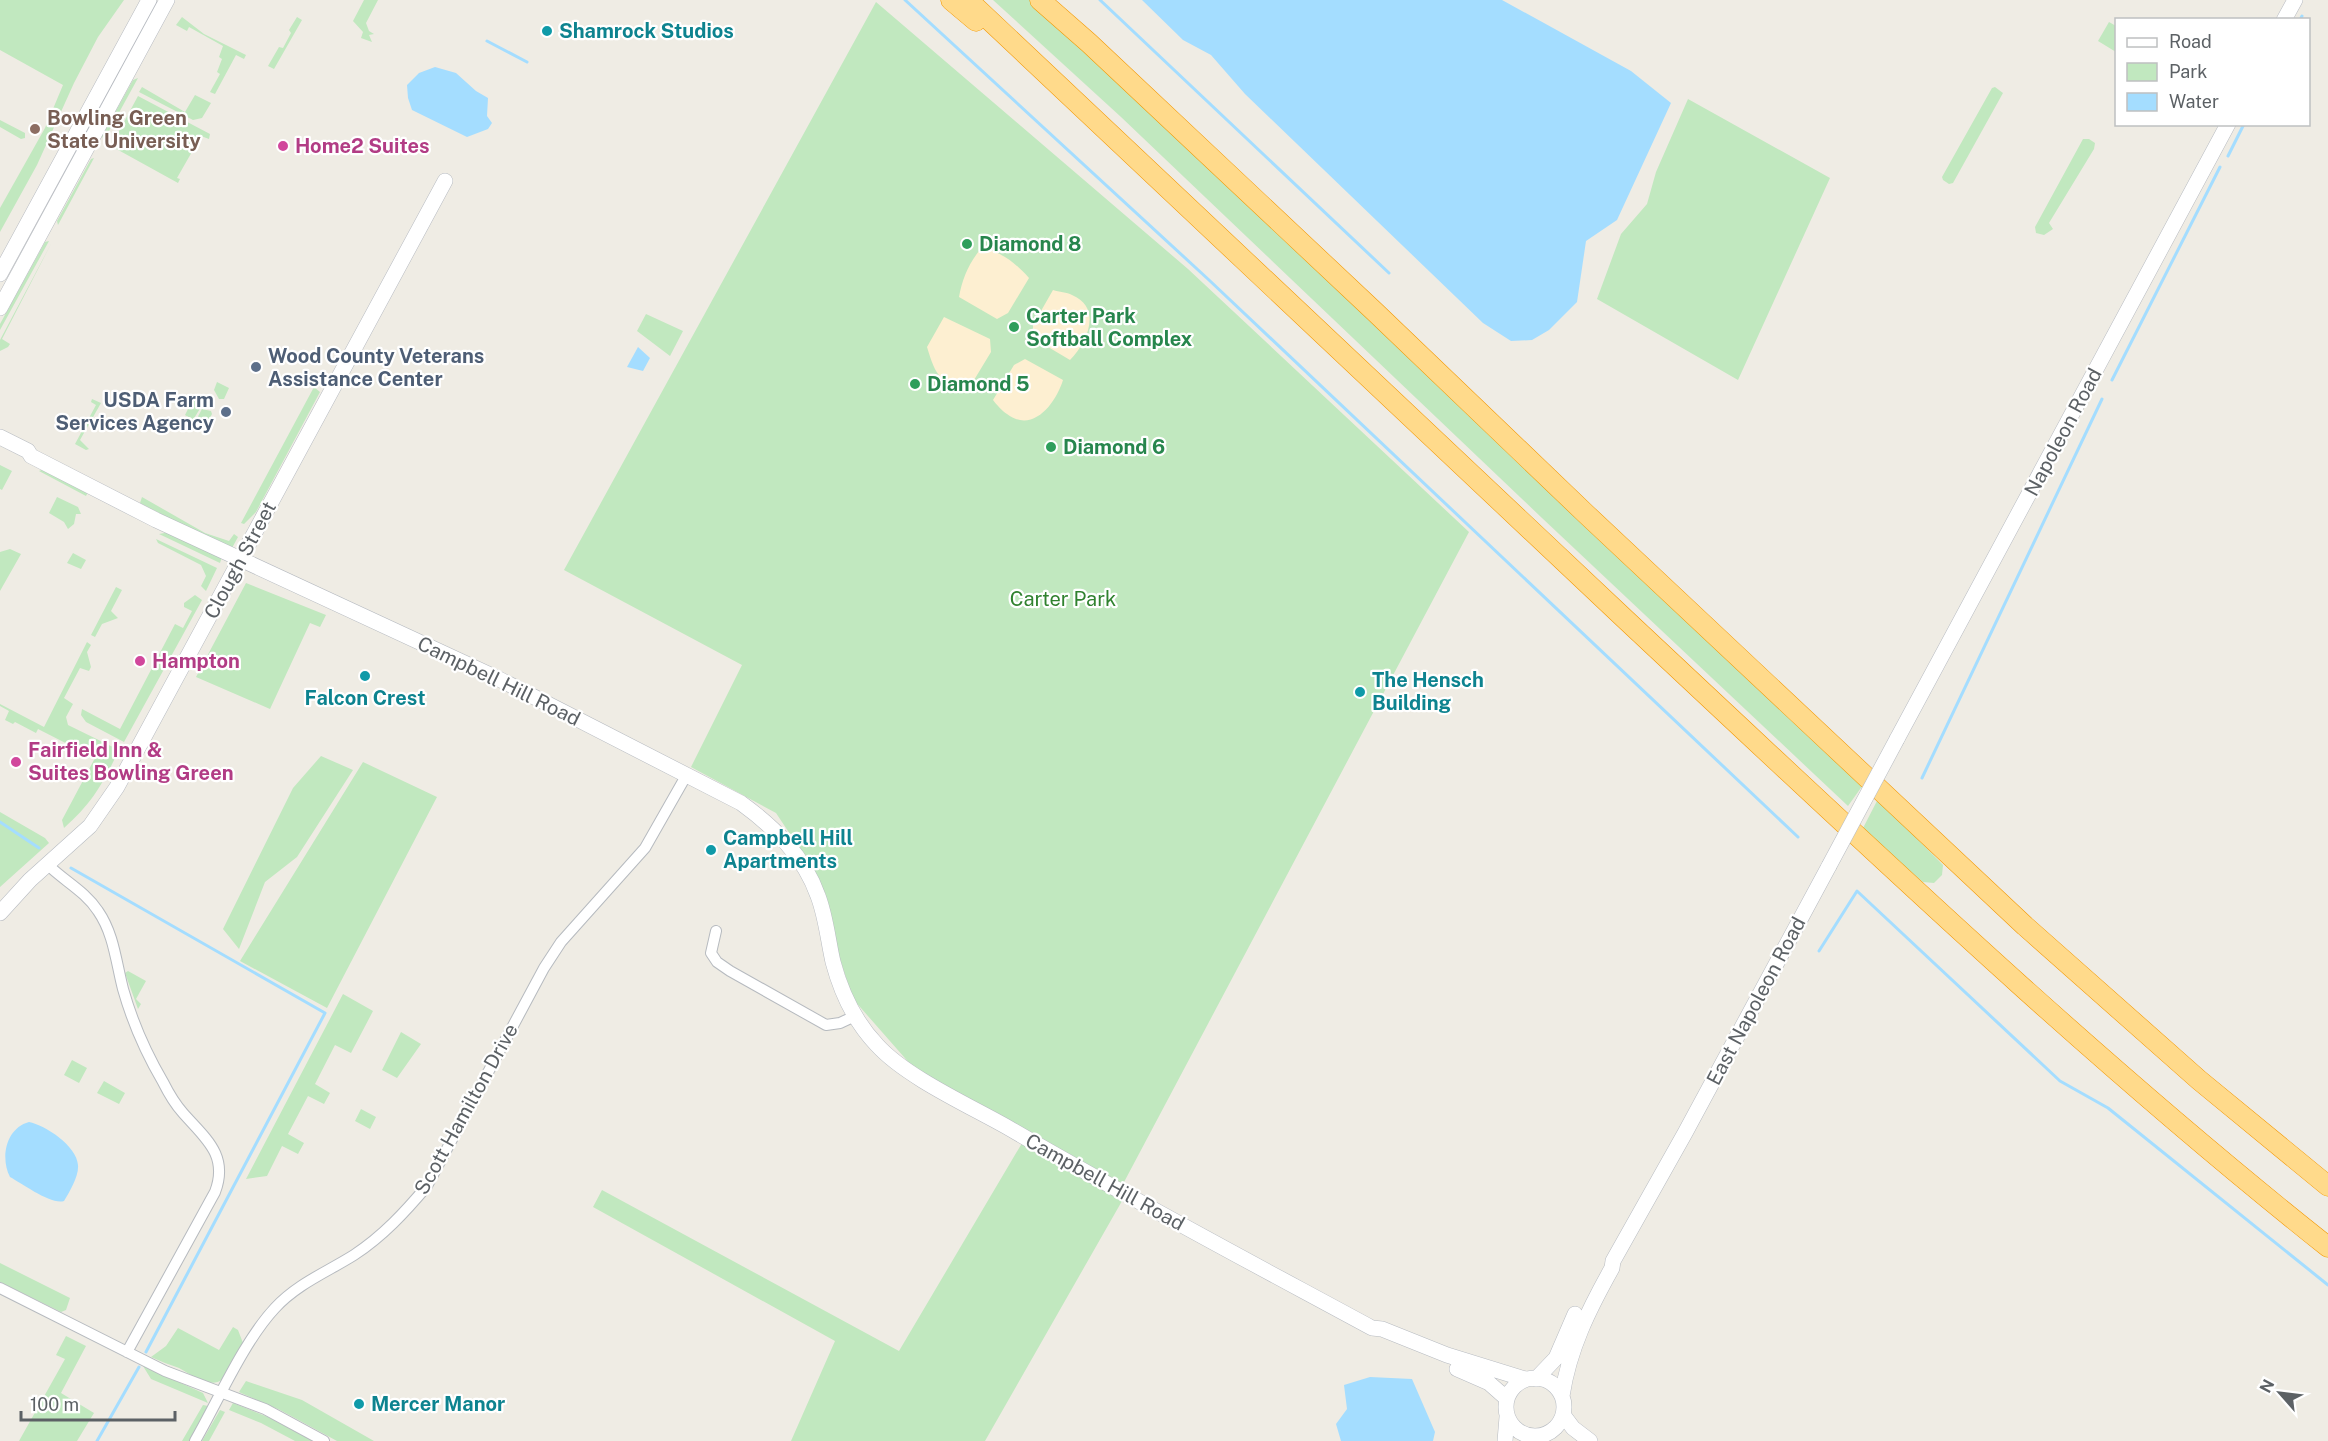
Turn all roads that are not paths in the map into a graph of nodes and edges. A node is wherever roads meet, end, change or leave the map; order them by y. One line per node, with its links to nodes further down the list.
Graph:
1 (149, 0): 13 (main road)
2 (167, 0): 14 (main road)
3 (951, 0): 10 (highway)
4 (968, 0): 10 (highway)
5 (1040, 0): 9 (highway)
6 (1047, 0): 9 (highway)
7 (2295, 0): 8 (main road)
8 (2285, 18)
9 (1089, 43): 25 (highway)
10 (1051, 78): 26 (highway)
11 (2227, 126): 19 (main road, Napoleon Road)
12 (445, 181): 18 (main road, Clough Street)
13 (0, 274)
14 (0, 308)
15 (0, 436): 17 (main road, Campbell Hill Road)
16 (0, 444): 17 (main road, Campbell Hill Road)
17 (31, 456): 18 (main road, Campbell Hill Road)
18 (240, 560): 20 (main road, Campbell Hill Road); 21 (main road, Clough Street)
19 (1897, 739): 27 (main road, East Napoleon Road, bridge)
20 (686, 776): 24 (main road, Campbell Hill Road); 32 (street, Scott Hamilton Drive)
21 (47, 864): 22 (main road, Clough Street); 30 (street)
22 (0, 913)
23 (716, 931): 24 (street)
24 (855, 1016): 29 (main road, Campbell Hill Road)
25 (2328, 1186)
26 (2328, 1247)
27 (1613, 1261): 31 (main road, East Napoleon Road); 33 (main road, East Napoleon Road)
28 (0, 1288): 30 (street)
29 (1372, 1328): 31 (main road, Campbell Hill Road); 34 (main road, Campbell Hill Road)
30 (127, 1352): 32 (street)
31 (1531, 1379): 33 (main road); 34 (main road)
32 (222, 1394): 38 (street, Scott Hamilton Drive); 39 (street)
33 (1562, 1396): 35 (main road)
34 (1506, 1398): 36 (main road)
35 (1564, 1416): 37 (main road); 42 (main road)
36 (1507, 1417): 37 (main road); 40 (main road)
37 (1536, 1438): 41 (main road)
38 (195, 1441)
39 (324, 1441)
40 (1505, 1441)
41 (1560, 1441)
42 (1590, 1441)

